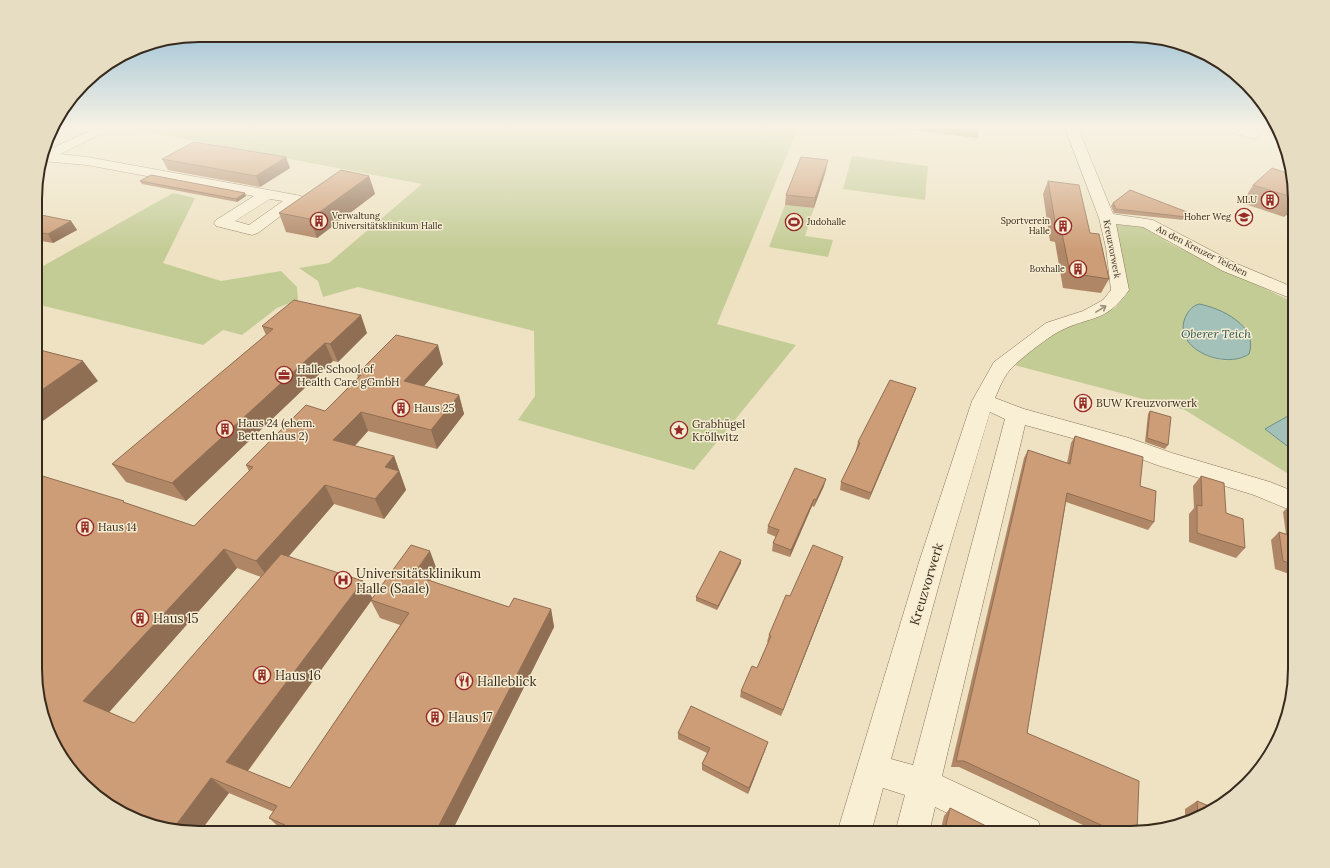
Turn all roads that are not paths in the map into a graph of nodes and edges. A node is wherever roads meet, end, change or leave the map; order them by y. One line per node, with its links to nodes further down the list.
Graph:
1 (132, 169): 3 (street)
2 (1087, 169): 4 (street, Kreuzvorwerk)
3 (267, 194)
4 (1107, 218): 5 (street, An den Kreuzer Teichen); 6 (street, Kreuzvorwerk, one-way to 4)
5 (1288, 292)
6 (984, 401): 7 (street); 9 (street, Kreuzvorwerk)
7 (1017, 415): 8 (street); 10 (street)
8 (1288, 500)
9 (872, 769): 10 (street); 11 (street, Kreuzvorwerk)
10 (923, 784): 12 (street); 13 (street)
11 (856, 826)
12 (914, 826)
13 (1011, 826)

